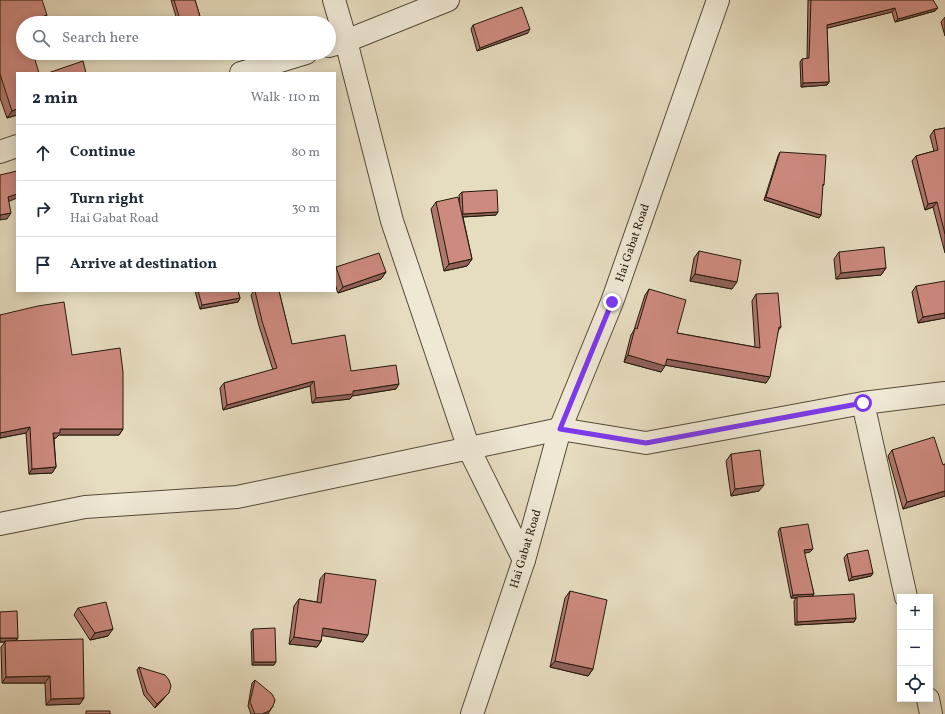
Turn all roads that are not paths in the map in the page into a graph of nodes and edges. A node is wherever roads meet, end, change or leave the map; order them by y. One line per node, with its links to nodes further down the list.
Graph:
1 (334, 0): 4 (street)
2 (448, 0): 6 (street)
3 (718, 0): 13 (street, Hai Gabat Road)
4 (335, 16)
5 (336, 29): 6 (street)
6 (337, 43): 14 (street)
7 (283, 60): 8 (street)
8 (244, 72)
9 (16, 146): 10 (street)
10 (0, 152)
11 (945, 393): 12 (street)
12 (863, 403): 13 (street); 17 (street)
13 (560, 429): 14 (street); 16 (street, Hai Gabat Road)
14 (469, 449): 15 (street); 16 (street)
15 (0, 524)
16 (524, 560): 19 (street, Hai Gabat Road)
17 (905, 594)
18 (929, 702): 20 (street)
19 (472, 714)
20 (931, 714)

